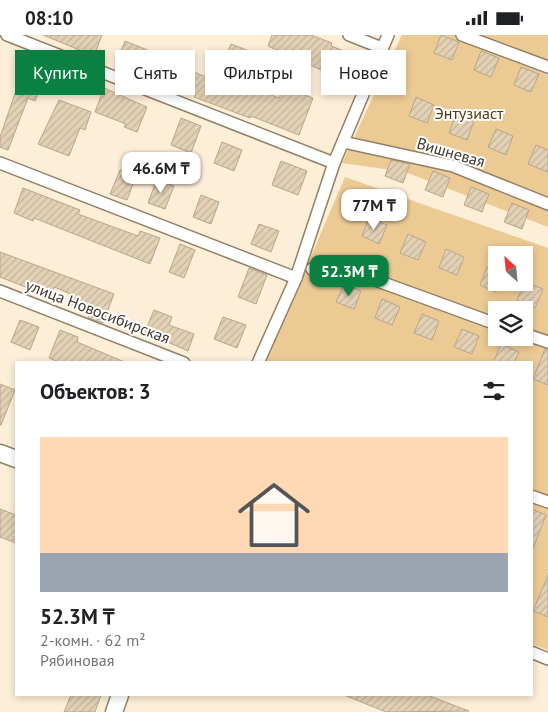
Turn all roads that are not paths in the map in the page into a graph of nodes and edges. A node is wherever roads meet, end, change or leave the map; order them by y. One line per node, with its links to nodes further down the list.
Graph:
1 (7, 35): 9 (street)
2 (349, 35): 5 (street)
3 (388, 35): 5 (street)
4 (462, 35): 6 (street)
5 (382, 48): 7 (street)
6 (548, 67)
7 (342, 142): 9 (street); 10 (street, Вишневая)
8 (0, 163): 12 (street)
9 (334, 163): 12 (street)
10 (548, 204)
11 (312, 269): 14 (street)
12 (296, 278): 18 (street)
13 (0, 291): 17 (street, улица Новосибирская)
14 (488, 321)
15 (533, 337): 16 (street)
16 (548, 342)
17 (179, 361)
18 (259, 361)
19 (0, 453): 20 (main road)
20 (15, 459)
21 (533, 497): 22 (street)
22 (548, 502)
23 (533, 654): 24 (street)
24 (548, 659)
25 (120, 696): 26 (main road)
26 (114, 712)

